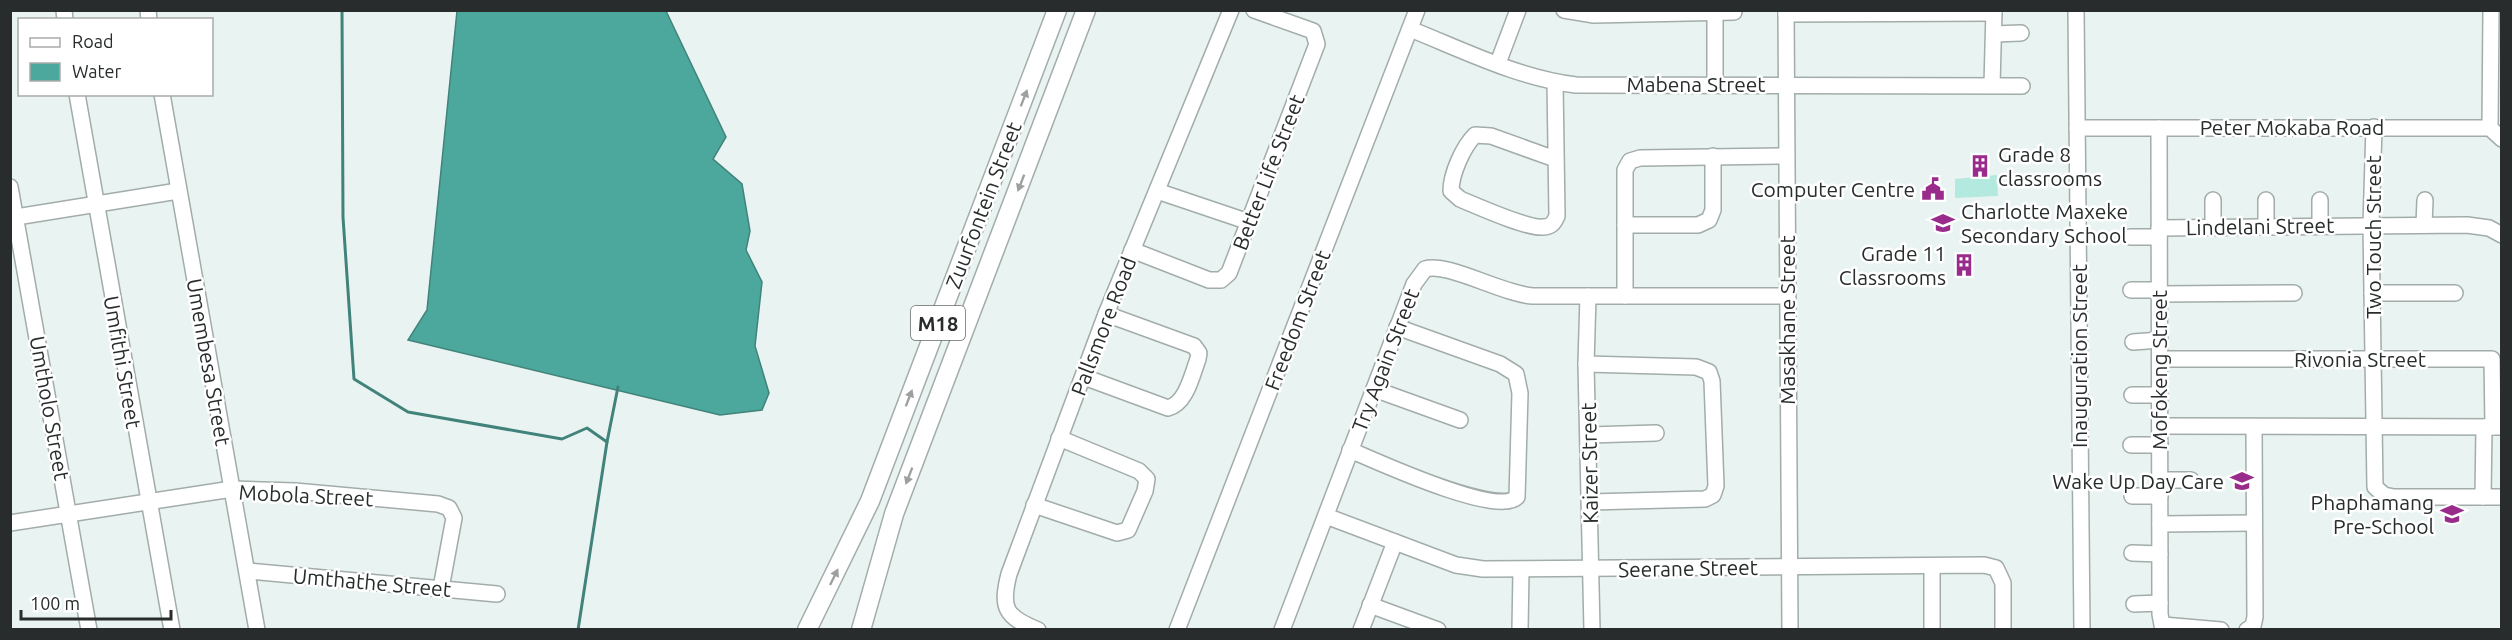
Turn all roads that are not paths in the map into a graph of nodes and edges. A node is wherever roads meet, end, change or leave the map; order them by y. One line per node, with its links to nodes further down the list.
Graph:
1 (1057, 10): 120 (main road, Zuurfontein Street / M18, one-way to 1)
2 (1086, 10): 121 (main road, Zuurfontein Street / M18, one-way to 121)
3 (1231, 10): 39 (street, Pallsmore Road)
4 (1254, 10): 46 (street, Better Life Street)
5 (1417, 10): 16 (street, Freedom Street)
6 (1518, 10): 20 (street)
7 (1564, 10): 15 (street)
8 (2076, 10): 30 (street, Inauguration Street)
9 (2491, 10): 17 (street)
10 (1646, 12): 11 (street); 15 (street)
11 (1715, 12): 12 (street); 24 (street)
12 (1734, 12)
13 (1786, 12): 14 (street); 22 (street, Masakhane Street)
14 (1994, 12): 19 (street)
15 (1594, 13)
16 (1410, 29): 20 (street, Mabena Street); 123 (street, Freedom Street)
17 (2496, 31): 23 (street)
18 (2021, 33): 19 (street)
19 (1994, 34): 25 (street)
20 (1498, 63): 21 (street, Mabena Street)
21 (1555, 82): 24 (street, Mabena Street); 36 (street)
22 (1787, 83): 24 (street, Mabena Street); 25 (street, Mabena Street); 35 (street, Masakhane Street)
23 (2496, 83): 32 (street)
24 (1715, 84)
25 (1992, 85): 26 (street, Mabena Street)
26 (2022, 86)
27 (77, 96): 44 (street, Umfithi Street)
28 (162, 96): 38 (street, Umembesa Street)
29 (2374, 127): 31 (street, Peter Mokaba Road); 32 (street, Peter Mokaba Road); 49 (street, Two Touch Street)
30 (2078, 128): 31 (street, Peter Mokaba Road); 132 (street, Inauguration Street)
31 (2159, 128): 53 (street, Mofokeng Street)
32 (2490, 128): 33 (street)
33 (2502, 139)
34 (1713, 156): 35 (street); 47 (street); 47 (street)
35 (1786, 156): 64 (street, Masakhane Street)
36 (1555, 159): 36 (street)
37 (10, 187): 45 (street, Umtholo Street)
38 (178, 191): 44 (street); 90 (street, Umembesa Street)
39 (1157, 191): 46 (street); 56 (street, Pallsmore Road)
40 (2213, 200): 52 (street)
41 (2266, 200): 51 (street)
42 (2320, 200): 48 (street)
43 (2425, 200): 50 (street)
44 (95, 204): 45 (street); 94 (street, Umfithi Street)
45 (13, 217): 97 (street, Umtholo Street)
46 (1249, 222): 56 (street, Better Life Street)
47 (1625, 225): 63 (street)
48 (2320, 225): 49 (street, Lindelani Street); 51 (street, Lindelani Street)
49 (2371, 225): 50 (street, Lindelani Street); 60 (street, Two Touch Street)
50 (2424, 225): 54 (street, Lindelani Street)
51 (2266, 226): 52 (street, Lindelani Street)
52 (2213, 227): 53 (street, Lindelani Street)
53 (2159, 232): 55 (street, Lindelani Street); 58 (street, Mofokeng Street)
54 (2502, 235)
55 (2130, 237)
56 (1132, 250): 65 (street, Pallsmore Road)
57 (2132, 290): 58 (street)
58 (2159, 292): 59 (street); 67 (street, Mofokeng Street)
59 (2294, 293)
60 (2372, 293): 61 (street); 69 (street, Two Touch Street)
61 (2455, 293)
62 (1588, 296): 63 (street, Try Again Street); 66 (street, Try Again Street); 72 (street, Kaizer Street)
63 (1625, 296): 64 (street, Try Again Street)
64 (1787, 296): 105 (street, Masakhane Street)
65 (1106, 314): 73 (street, Pallsmore Road); 73 (street)
66 (1397, 327): 74 (street, Try Again Street); 87 (street)
67 (2160, 340): 68 (street); 70 (street, Mofokeng Street)
68 (2133, 342)
69 (2373, 358): 70 (street, Rivonia Street); 71 (street, Rivonia Street); 79 (street, Two Touch Street)
70 (2160, 359): 75 (street, Mofokeng Street)
71 (2497, 359): 81 (street, Rivonia Street)
72 (1586, 364): 83 (street, Kaizer Street); 95 (street)
73 (1084, 377): 84 (street, Pallsmore Road)
74 (1374, 389): 77 (street); 87 (street, Try Again Street)
75 (2160, 394): 76 (street); 78 (street, Mofokeng Street)
76 (2132, 395)
77 (1460, 420)
78 (2160, 426): 80 (street); 86 (street, Mofokeng Street)
79 (2373, 426): 80 (street); 81 (street); 92 (street, Two Touch Street)
80 (2254, 427): 100 (street)
81 (2493, 427): 92 (street, Rivonia Street)
82 (1656, 433): 83 (street)
83 (1589, 435): 95 (street, Kaizer Street)
84 (1059, 438): 96 (street, Pallsmore Road); 96 (street)
85 (2131, 445): 86 (street)
86 (2160, 445): 89 (street, Mofokeng Street)
87 (1350, 450): 98 (street, Try Again Street)
88 (2191, 480): 89 (street)
89 (2160, 488): 91 (street); 101 (street, Mofokeng Street)
90 (232, 489): 94 (street, Mobola Street); 109 (street, Umembesa Street); 110 (street, Mobola Street)
91 (2132, 496)
92 (2483, 497): 93 (street)
93 (2502, 497)
94 (148, 502): 97 (street, Mobola Street); 118 (street, Umfithi Street)
95 (1590, 502): 108 (street, Kaizer Street)
96 (1034, 505): 122 (street, Pallsmore Road)
97 (68, 514): 99 (street, Mobola Street); 117 (street, Umtholo Street)
98 (1326, 516): 102 (street, Seerane Street); 124 (street, Try Again Street)
99 (10, 523)
100 (2254, 523): 101 (street); 116 (street)
101 (2160, 524): 104 (street, Mofokeng Street)
102 (1395, 542): 107 (street, Seerane Street); 114 (street)
103 (2132, 553): 104 (street)
104 (2160, 554): 112 (street, Mofokeng Street)
105 (1788, 566): 106 (street, Seerane Street); 108 (street, Seerane Street); 129 (street, Masakhane Street)
106 (1932, 566): 130 (street); 131 (street, Seerane Street)
107 (1521, 570): 108 (street, Seerane Street); 127 (street)
108 (1592, 570): 128 (street, Kaizer Street)
109 (248, 571): 110 (street, Umthathe Street); 119 (street, Umembesa Street)
110 (441, 588): 111 (street, Umthathe Street)
111 (497, 594)
112 (2160, 603): 113 (street); 115 (street, Mofokeng Street)
113 (2134, 604)
114 (1370, 605): 125 (street); 126 (street)
115 (2163, 627): 133 (street, Mofokeng Street)
116 (2249, 629)
117 (89, 630)
118 (172, 630)
119 (257, 630)
120 (807, 630)
121 (861, 630)
122 (1038, 630)
123 (1177, 630)
124 (1282, 630)
125 (1361, 630)
126 (1438, 630)
127 (1520, 630)
128 (1592, 630)
129 (1790, 630)
130 (1932, 630)
131 (2003, 630)
132 (2082, 630)
133 (2221, 630)

